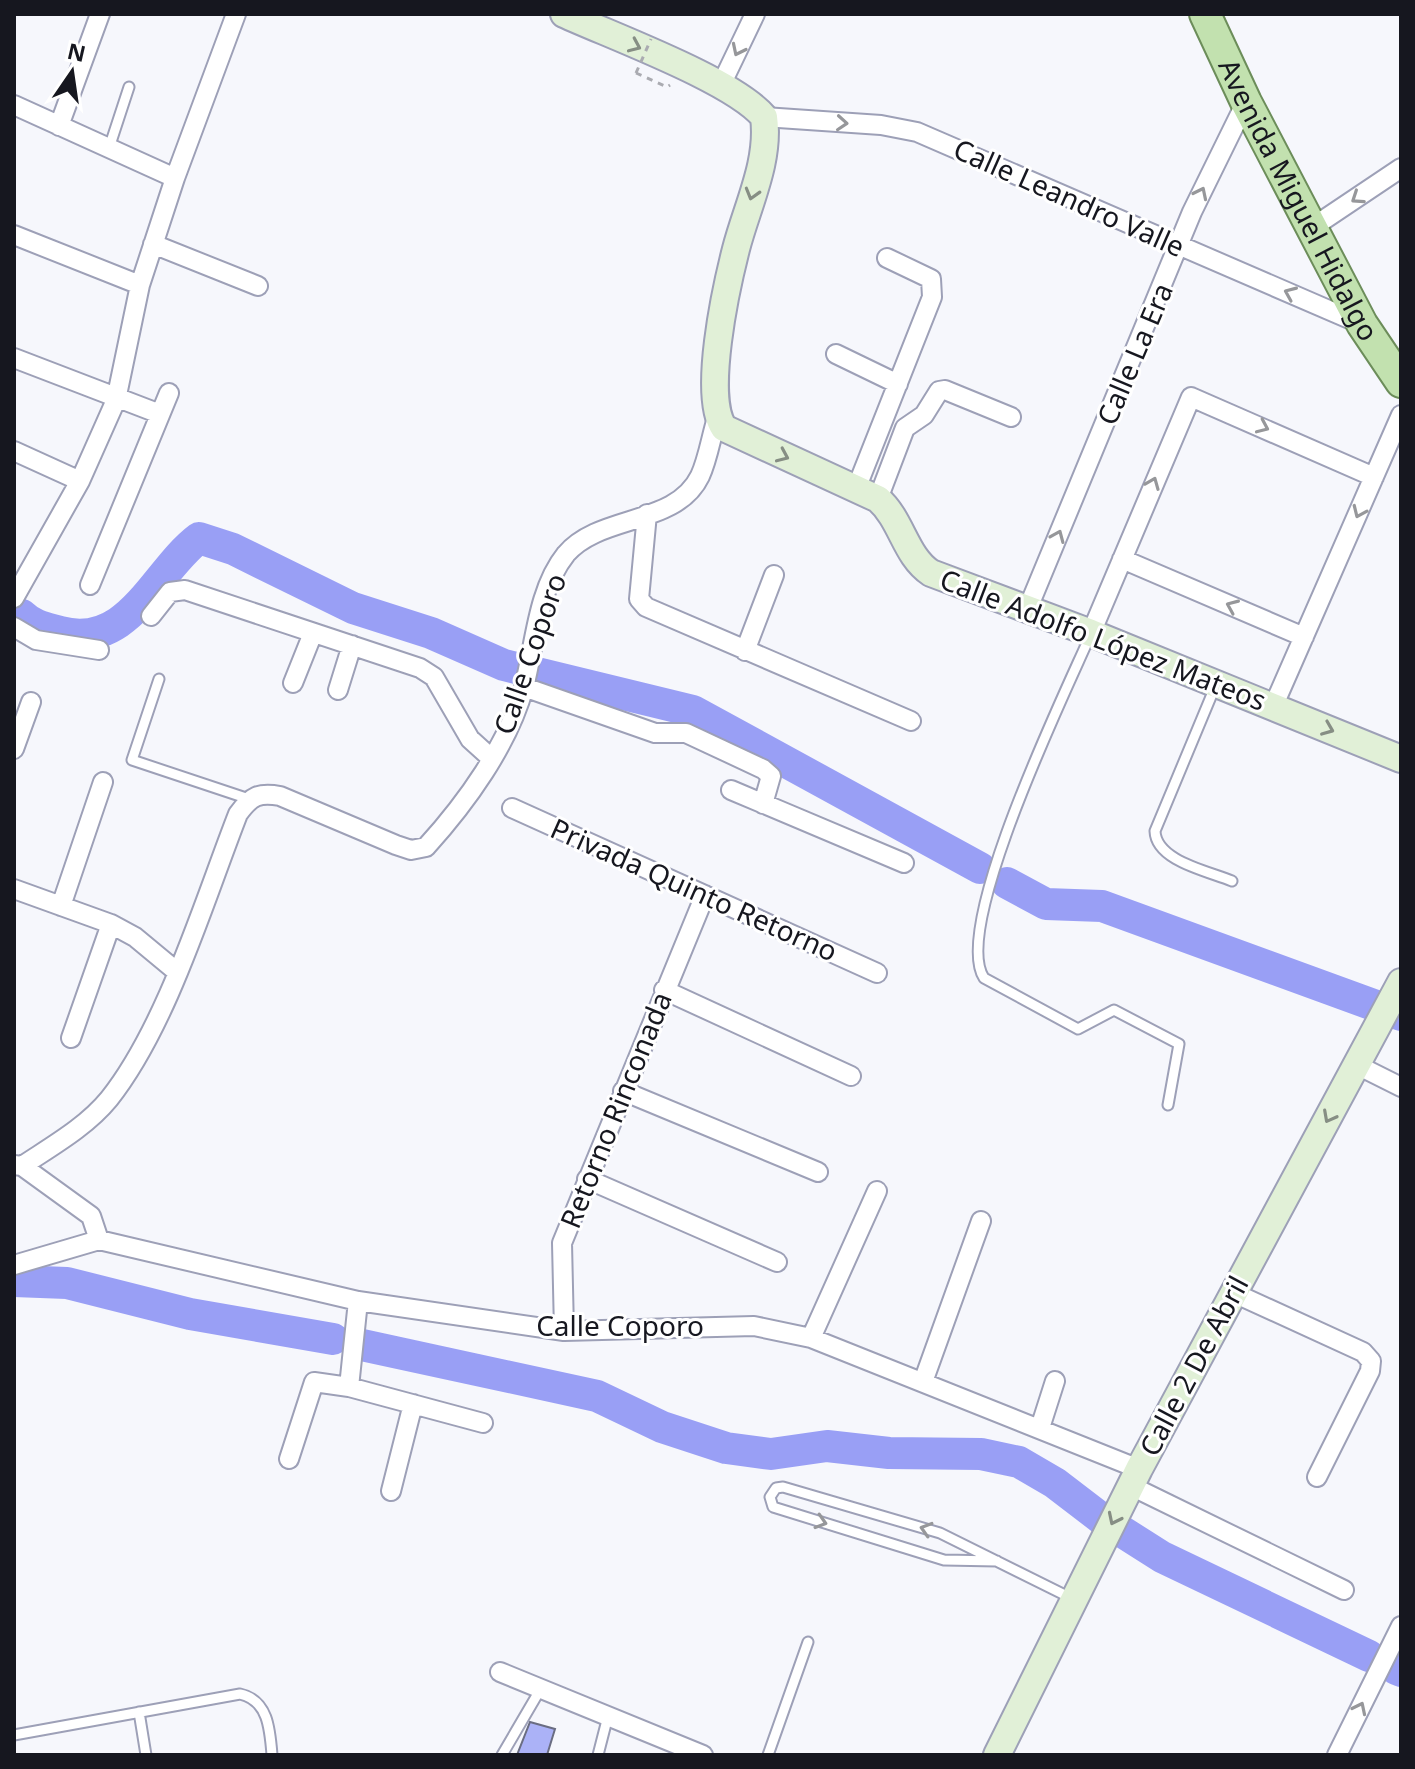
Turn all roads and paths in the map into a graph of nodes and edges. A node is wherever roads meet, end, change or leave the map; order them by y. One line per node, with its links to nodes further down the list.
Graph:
1 (100, 14): 13 (street)
2 (236, 14): 16 (street)
3 (564, 14): 9 (main road, one-way to 9)
4 (755, 14): 9 (street, one-way to 9)
5 (1205, 14): 10 (main road, Avenida Miguel Hidalgo)
6 (651, 39): 8 (path, bridge)
7 (129, 87): 14 (lane)
8 (667, 87)
9 (720, 87): 12 (main road)
10 (1246, 102): 17 (main road, Avenida Miguel Hidalgo); 20 (street, Calle La Era, one-way to 10)
11 (14, 105): 13 (street)
12 (764, 117): 20 (street, Calle Leandro Valle, one-way to 20); 34 (main road, one-way to 34)
13 (59, 126): 14 (street)
14 (109, 148): 16 (street)
15 (1401, 168): 17 (street, one-way to 17)
16 (175, 178): 19 (street)
17 (1313, 227): 24 (main road, Avenida Miguel Hidalgo)
18 (14, 235): 22 (street)
19 (153, 244): 22 (street); 23 (street)
20 (1180, 247): 24 (street, Calle Leandro Valle, one-way to 20); 45 (street, Calle La Era, one-way to 20)
21 (887, 258): 28 (street)
22 (140, 285): 30 (street)
23 (258, 286)
24 (1362, 324): 27 (main road, Avenida Miguel Hidalgo)
25 (836, 354): 28 (street)
26 (14, 358): 30 (street)
27 (1401, 382)
28 (898, 384): 38 (street)
29 (169, 393): 31 (street)
30 (116, 400): 31 (street); 37 (street)
31 (160, 414): 43 (street)
32 (1401, 415): 36 (street)
33 (1011, 417): 38 (street)
34 (717, 418): 38 (main road, Calle Adolfo López Mateos, one-way to 38); 39 (street, Calle Coporo)
35 (14, 451): 37 (street)
36 (1374, 477): 40 (street, one-way to 36); 50 (street, one-way to 50)
37 (80, 481): 41 (street)
38 (867, 494): 45 (main road, Calle Adolfo López Mateos)
39 (647, 514): 53 (street); 57 (street, Calle Coporo)
40 (1122, 559): 49 (street); 50 (street, one-way to 40)
41 (22, 564): 44 (street)
42 (774, 575): 53 (street)
43 (90, 585)
44 (14, 598)
45 (1028, 608): 49 (main road, Calle Adolfo López Mateos)
46 (151, 616): 48 (street)
47 (14, 627): 52 (street)
48 (313, 633): 51 (street); 55 (street)
49 (1091, 633): 56 (main road, Calle Adolfo López Mateos); 85 (lane)
50 (1304, 637): 60 (street)
51 (352, 645): 58 (street); 63 (street)
52 (99, 650)
53 (745, 651): 61 (street)
54 (159, 679): 67 (lane)
55 (293, 683)
56 (1217, 684): 60 (main road, Calle Adolfo López Mateos); 71 (lane)
57 (524, 687): 63 (street, Calle Coporo); 68 (street)
58 (338, 690)
59 (31, 702): 62 (street)
60 (1273, 707): 64 (main road, Calle Adolfo López Mateos, one-way to 64)
61 (911, 721)
62 (14, 749)
63 (492, 759): 67 (street, Calle Coporo)
64 (1401, 759)
65 (103, 782): 74 (street)
66 (731, 790): 68 (street)
67 (249, 799): 76 (street)
68 (763, 804): 70 (street)
69 (512, 808): 73 (street, Privada Quinto Retorno)
70 (904, 863)
71 (1232, 881)
72 (14, 889): 74 (street)
73 (705, 895): 77 (street, Privada Quinto Retorno); 79 (street, Retorno Rinconada)
74 (61, 906): 75 (street)
75 (111, 924): 76 (street); 80 (street)
76 (176, 971): 86 (street)
77 (877, 973)
78 (1398, 988): 81 (main road, Calle 2 De Abril)
79 (664, 990): 82 (street); 84 (street, Retorno Rinconada)
80 (71, 1038)
81 (1357, 1065): 83 (street); 94 (main road, Calle 2 De Abril, one-way to 94)
82 (851, 1076)
83 (1401, 1087)
84 (623, 1091): 87 (street); 88 (street, Retorno Rinconada)
85 (1168, 1105)
86 (18, 1165): 91 (street)
87 (818, 1172)
88 (587, 1179): 92 (street); 96 (street, Retorno Rinconada)
89 (877, 1191): 97 (street)
90 (981, 1221): 99 (street)
91 (99, 1240): 93 (street); 95 (street, Calle Coporo)
92 (777, 1262)
93 (14, 1265)
94 (1234, 1293): 105 (main road, Calle 2 De Abril); 106 (street)
95 (358, 1301): 96 (street, Calle Coporo); 100 (street)
96 (564, 1331): 97 (street, Calle Coporo)
97 (811, 1338): 99 (street, Calle Coporo)
98 (1055, 1381): 103 (street)
99 (923, 1382): 103 (street, Calle Coporo)
100 (349, 1387): 101 (street); 104 (street)
101 (413, 1404): 102 (street); 107 (street)
102 (483, 1423)
103 (1040, 1428): 105 (street, Calle Coporo)
104 (289, 1459)
105 (1135, 1477): 109 (street, Calle Coporo); 110 (main road, Calle 2 De Abril, one-way to 110)
106 (1317, 1477)
107 (391, 1491)
108 (997, 1561): 108 (lane, one-way to 108); 110 (lane)
109 (1344, 1590)
110 (1074, 1600): 124 (main road, Calle 2 De Abril)
111 (1401, 1626): 125 (street, one-way to 111)
112 (808, 1642): 123 (lane)
113 (500, 1672): 114 (street)
114 (540, 1690): 116 (street); 120 (lane)
115 (139, 1712): 117 (lane); 118 (lane); 119 (lane)
116 (608, 1716): 121 (lane); 122 (street)
117 (14, 1735)
118 (146, 1755)
119 (272, 1755)
120 (502, 1755)
121 (598, 1755)
122 (703, 1755)
123 (768, 1755)
124 (997, 1755)
125 (1337, 1755)

